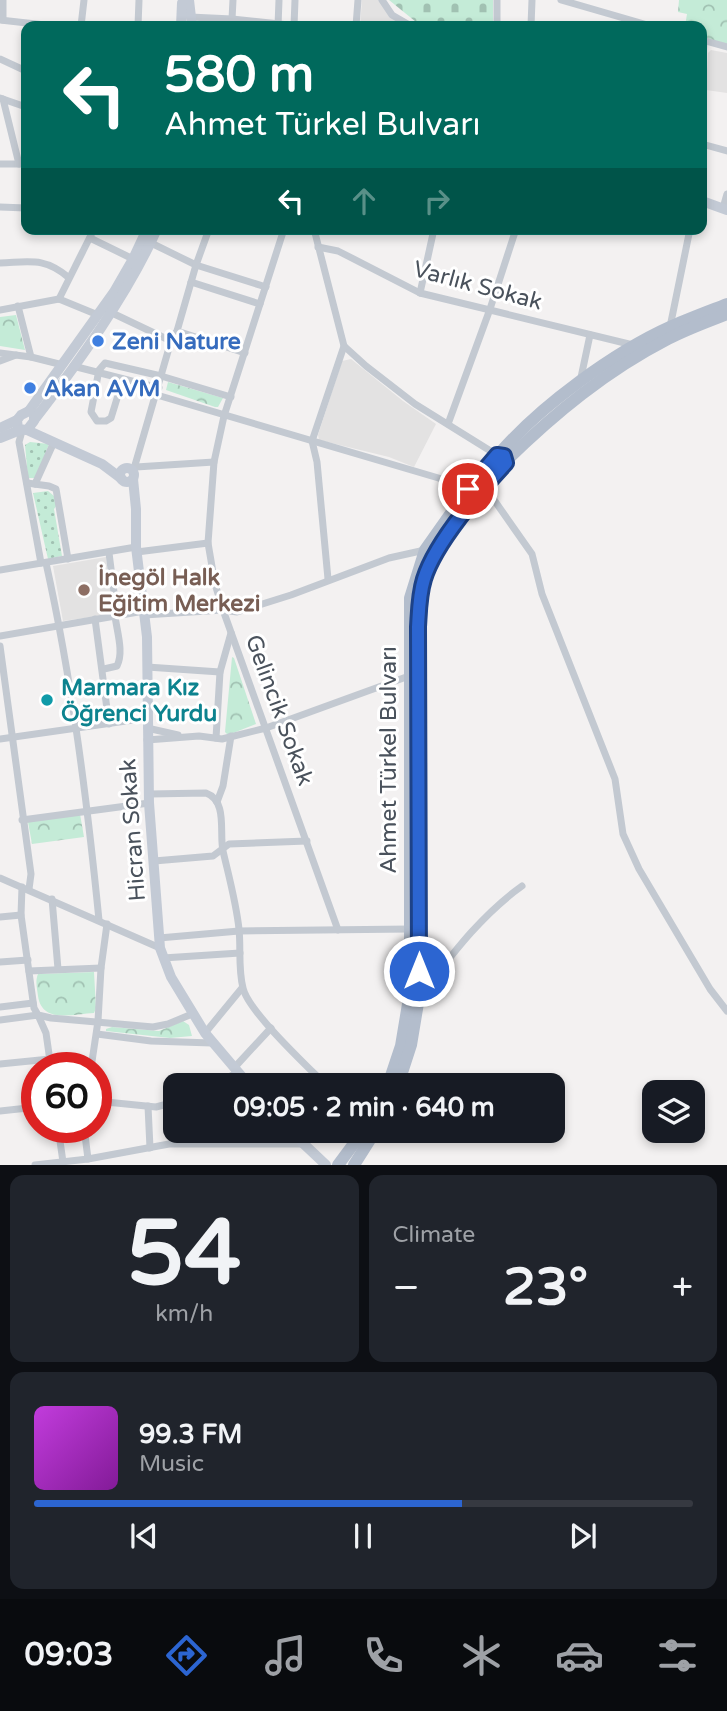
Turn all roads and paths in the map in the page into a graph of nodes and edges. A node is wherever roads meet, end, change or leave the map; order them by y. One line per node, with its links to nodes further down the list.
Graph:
1 (3, 0): 16 (street)
2 (84, 0): 17 (street)
3 (139, 0): 18 (street)
4 (182, 0): 19 (street)
5 (189, 0): 20 (street)
6 (233, 0): 15 (street)
7 (279, 0): 23 (street)
8 (295, 0): 24 (street)
9 (358, 0): 25 (street)
10 (382, 0): 26 (street)
11 (498, 0): 27 (street)
12 (532, 0): 28 (street)
13 (561, 0): 14 (street)
14 (618, 17): 29 (street); 30 (street)
15 (232, 19): 21 (street); 22 (street)
16 (2, 20): 31 (street)
17 (82, 21)
18 (138, 21)
19 (181, 21)
20 (190, 21)
21 (204, 21)
22 (245, 21)
23 (279, 21)
24 (293, 21)
25 (356, 21)
26 (402, 21)
27 (497, 21)
28 (531, 21)
29 (618, 21)
30 (633, 21)
31 (21, 22)
32 (707, 42): 33 (street)
33 (727, 47)
34 (0, 59): 35 (street)
35 (21, 69)
36 (1, 98): 37 (street); 40 (street)
37 (21, 105)
38 (707, 145): 39 (street)
39 (727, 151)
40 (21, 158)
41 (0, 164): 42 (street)
42 (21, 164)
43 (727, 194): 47 (street)
44 (707, 203): 47 (street)
45 (0, 207): 46 (street)
46 (21, 208)
47 (725, 209)
48 (91, 235): 57 (street)
49 (146, 235): 60 (street)
50 (149, 235): 58 (street)
51 (207, 235): 62 (street)
52 (282, 235): 65 (street, Gelincik Sokak)
53 (315, 235): 59 (street)
54 (433, 235): 66 (street)
55 (514, 235): 72 (street)
56 (689, 235): 75 (street)
57 (90, 238): 60 (street); 63 (street)
58 (150, 243): 62 (street); 73 (street)
59 (318, 247): 66 (street, Varlık Sokak); 79 (street)
60 (133, 259): 73 (street)
61 (0, 263): 63 (street)
62 (195, 265): 64 (street); 65 (street)
63 (68, 277): 67 (street)
64 (191, 282): 68 (street); 76 (street)
65 (266, 287): 68 (street, Gelincik Sokak)
66 (420, 293): 72 (street, Varlık Sokak)
67 (59, 299): 70 (street); 73 (street)
68 (260, 304): 82 (street, Gelincik Sokak)
69 (727, 304): 75 (main road, Ahmet Türkel Bulvarı)
70 (18, 306): 71 (street); 84 (street)
71 (0, 310)
72 (489, 310): 77 (street, Varlık Sokak); 95 (street)
73 (104, 313): 78 (street); 86 (street)
74 (727, 314): 100 (main road, Ahmet Türkel Bulvarı)
75 (670, 327): 80 (main road, Ahmet Türkel Bulvarı)
76 (177, 331): 78 (street); 82 (street)
77 (590, 335): 80 (street, Varlık Sokak); 90 (street)
78 (171, 341): 88 (street)
79 (344, 346): 95 (street); 98 (street)
80 (634, 346): 90 (main road, Ahmet Türkel Bulvarı)
81 (0, 352): 83 (street)
82 (245, 353): 92 (street, Gelincik Sokak)
83 (16, 355): 84 (street); 85 (street)
84 (31, 357): 86 (street)
85 (0, 361)
86 (68, 365): 87 (street); 94 (street)
87 (99, 372): 88 (street); 89 (street); 89 (street)
88 (161, 376): 91 (street); 92 (street)
89 (123, 379): 91 (street)
90 (580, 383): 100 (main road, Ahmet Türkel Bulvarı)
91 (158, 391): 93 (street); 102 (street)
92 (230, 397): 93 (street, Gelincik Sokak)
93 (225, 416): 98 (street); 101 (street, Gelincik Sokak)
94 (26, 423): 96 (street); 97 (street); 99 (street); 103 (street)
95 (448, 424): 100 (street)
96 (0, 428)
97 (0, 438)
98 (312, 441): 105 (street); 113 (street)
99 (54, 442): 102 (street); 103 (street)
100 (500, 459): 104 (main road, Ahmet Türkel Bulvarı); 105 (main road, Ahmet Türkel Bulvarı)
101 (214, 462): 102 (street); 106 (street, Gelincik Sokak)
102 (129, 475): 107 (street, Hicran Sokak)
103 (31, 484): 110 (street); 111 (street)
104 (485, 486): 159 (main road, Ahmet Türkel Bulvarı); 162 (street)
105 (468, 489): 108 (main road, Ahmet Türkel Bulvarı)
106 (208, 543): 107 (street); 114 (street, Gelincik Sokak)
107 (137, 550): 109 (street); 115 (street, Hicran Sokak)
108 (425, 550): 113 (street); 125 (main road, Ahmet Türkel Bulvarı)
109 (109, 552): 110 (street); 116 (street)
110 (68, 559): 111 (street)
111 (43, 563): 112 (street); 118 (street)
112 (0, 570)
113 (328, 579): 114 (street)
114 (223, 610): 115 (street); 119 (street, Gelincik Sokak)
115 (144, 613): 116 (street); 122 (street, Hicran Sokak)
116 (116, 616): 117 (street); 123 (street)
117 (95, 619): 118 (street); 123 (street)
118 (60, 625): 120 (street); 127 (street)
119 (230, 633): 124 (street); 128 (street, Gelincik Sokak)
120 (0, 636)
121 (0, 646): 131 (street)
122 (147, 667): 124 (street); 129 (street, Hicran Sokak)
123 (104, 669): 126 (street)
124 (220, 672): 132 (street)
125 (409, 676): 128 (street); 148 (main road, Ahmet Türkel Bulvarı)
126 (110, 724): 127 (street); 129 (street)
127 (74, 728): 131 (street); 136 (street)
128 (266, 728): 130 (street); 138 (street, Gelincik Sokak)
129 (147, 729): 132 (street); 134 (street, Hicran Sokak)
130 (231, 736): 132 (street); 135 (street)
131 (11, 737): 133 (street); 137 (street)
132 (216, 738)
133 (0, 739)
134 (150, 799): 135 (street); 136 (street); 140 (street, Hicran Sokak)
135 (217, 802): 139 (street)
136 (88, 810): 137 (street); 147 (street)
137 (22, 820): 143 (street)
138 (307, 841): 139 (street); 149 (street, Gelincik Sokak)
139 (222, 847): 140 (street); 150 (street)
140 (154, 861): 151 (street, Hicran Sokak)
141 (0, 878): 143 (street)
142 (522, 886): 159 (street)
143 (25, 888): 144 (street); 145 (street)
144 (52, 899): 147 (street); 156 (street)
145 (21, 915): 146 (street); 153 (street)
146 (0, 917)
147 (103, 922): 151 (street); 155 (street)
148 (410, 929): 149 (street); 179 (main road, Ahmet Türkel Bulvarı)
149 (338, 930): 150 (street)
150 (239, 931): 151 (street); 152 (street)
151 (161, 948): 152 (street); 163 (street)
152 (240, 953): 158 (street)
153 (28, 960): 154 (street); 157 (street)
154 (0, 962)
155 (100, 968): 156 (street); 166 (street)
156 (58, 969): 157 (street)
157 (29, 971): 160 (street)
158 (242, 988): 167 (street); 168 (street)
159 (419, 998): 180 (main road, Ahmet Türkel Bulvarı)
160 (33, 1003): 161 (street); 164 (street)
161 (0, 1007)
162 (727, 1011)
163 (192, 1014): 166 (street); 168 (street)
164 (38, 1015): 165 (street); 166 (street); 171 (street)
165 (0, 1020)
166 (98, 1021): 169 (street)
167 (271, 1028): 175 (street); 178 (street)
168 (205, 1033): 170 (street)
169 (97, 1034): 170 (street); 172 (street)
170 (212, 1043): 175 (street)
171 (49, 1052)
172 (94, 1052)
173 (0, 1064): 174 (street)
174 (21, 1064)
175 (236, 1070): 176 (street); 177 (street)
176 (232, 1073)
177 (239, 1073)
178 (314, 1073)
179 (392, 1073)
180 (402, 1073)
181 (112, 1103): 182 (street)
182 (148, 1106): 183 (street); 191 (street)
183 (163, 1106)
184 (21, 1109): 185 (street)
185 (0, 1111)
186 (60, 1143): 193 (street)
187 (89, 1143): 192 (street)
188 (354, 1143): 197 (main road)
189 (368, 1143): 198 (main road)
190 (301, 1144): 191 (street); 195 (street); 196 (street)
191 (150, 1148): 192 (street)
192 (94, 1161): 193 (street)
193 (63, 1162): 194 (street)
194 (35, 1165)
195 (313, 1165)
196 (326, 1165)
197 (338, 1165)
198 (354, 1165)

